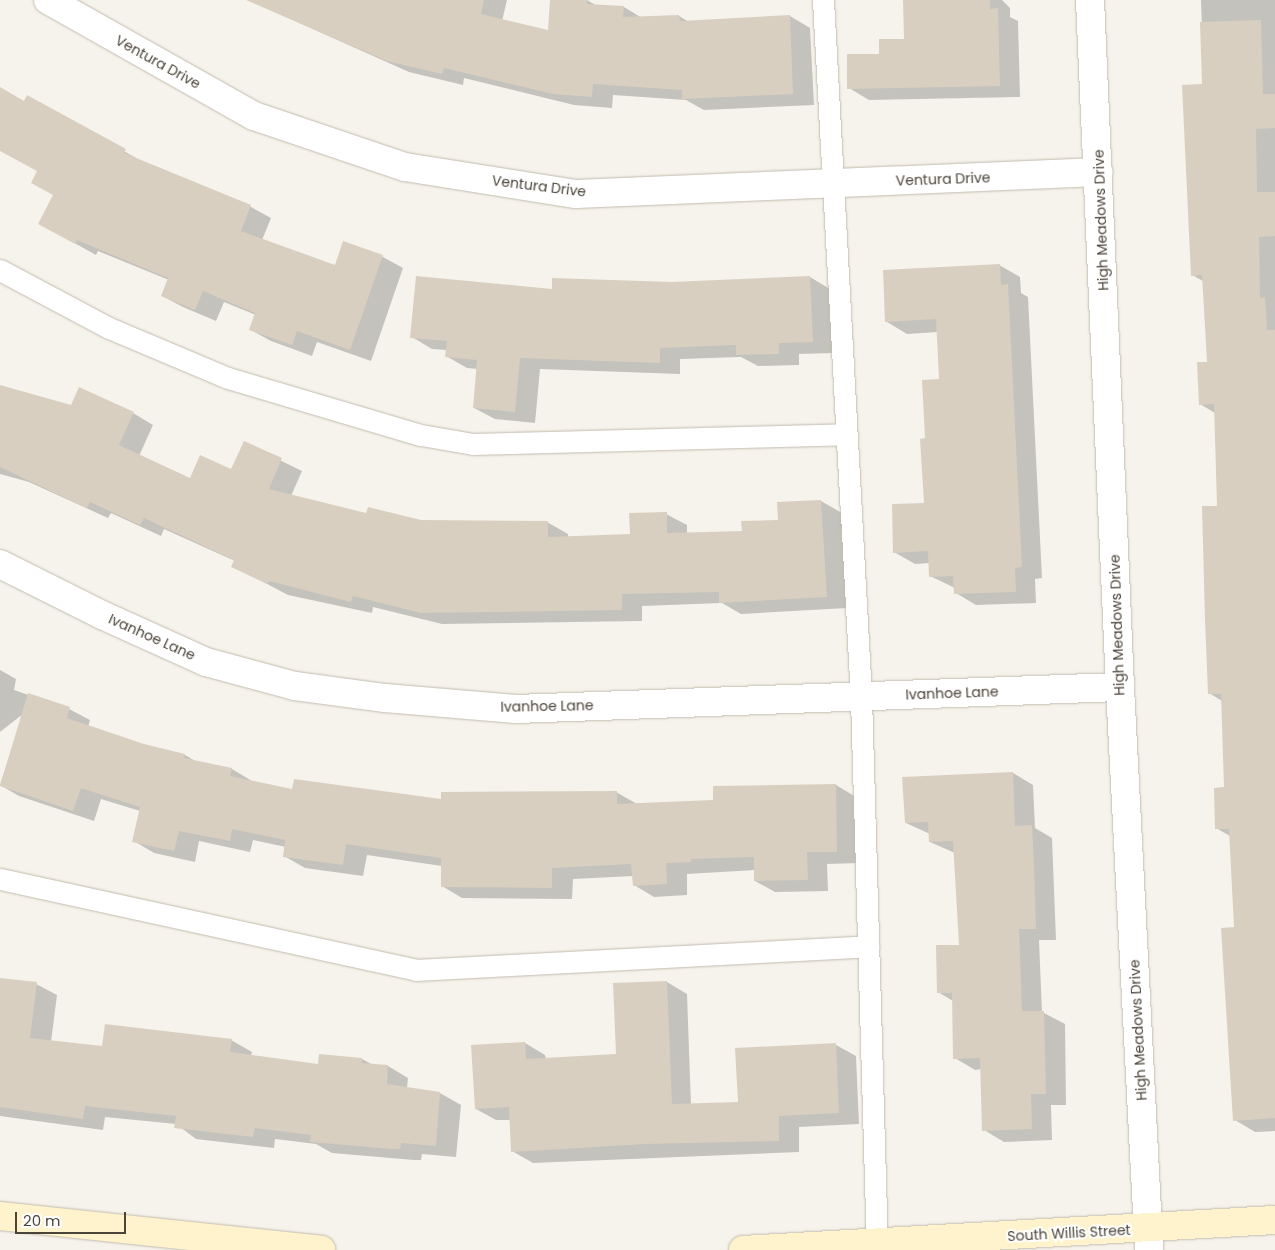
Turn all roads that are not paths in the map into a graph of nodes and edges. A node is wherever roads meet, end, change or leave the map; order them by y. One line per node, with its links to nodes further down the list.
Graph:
1 (48, 0): 5 (street, Ventura Drive)
2 (823, 0): 5 (lane)
3 (1090, 0): 4 (street, High Meadows Drive)
4 (1099, 172): 5 (street, Ventura Drive); 9 (street, High Meadows Drive)
5 (833, 183): 7 (lane)
6 (0, 270): 7 (lane)
7 (846, 434): 10 (lane)
8 (0, 564): 10 (street, Ivanhoe Lane)
9 (1120, 687): 10 (street, Ivanhoe Lane); 15 (street, High Meadows Drive)
10 (861, 697): 12 (lane)
11 (0, 878): 12 (lane)
12 (868, 946): 16 (lane)
13 (0, 1216): 17 (street)
14 (1275, 1220): 15 (street, South Willis Street)
15 (1148, 1239): 16 (street, South Willis Street)
16 (877, 1247): 18 (street, South Willis Street)
17 (321, 1250)
18 (743, 1250)

